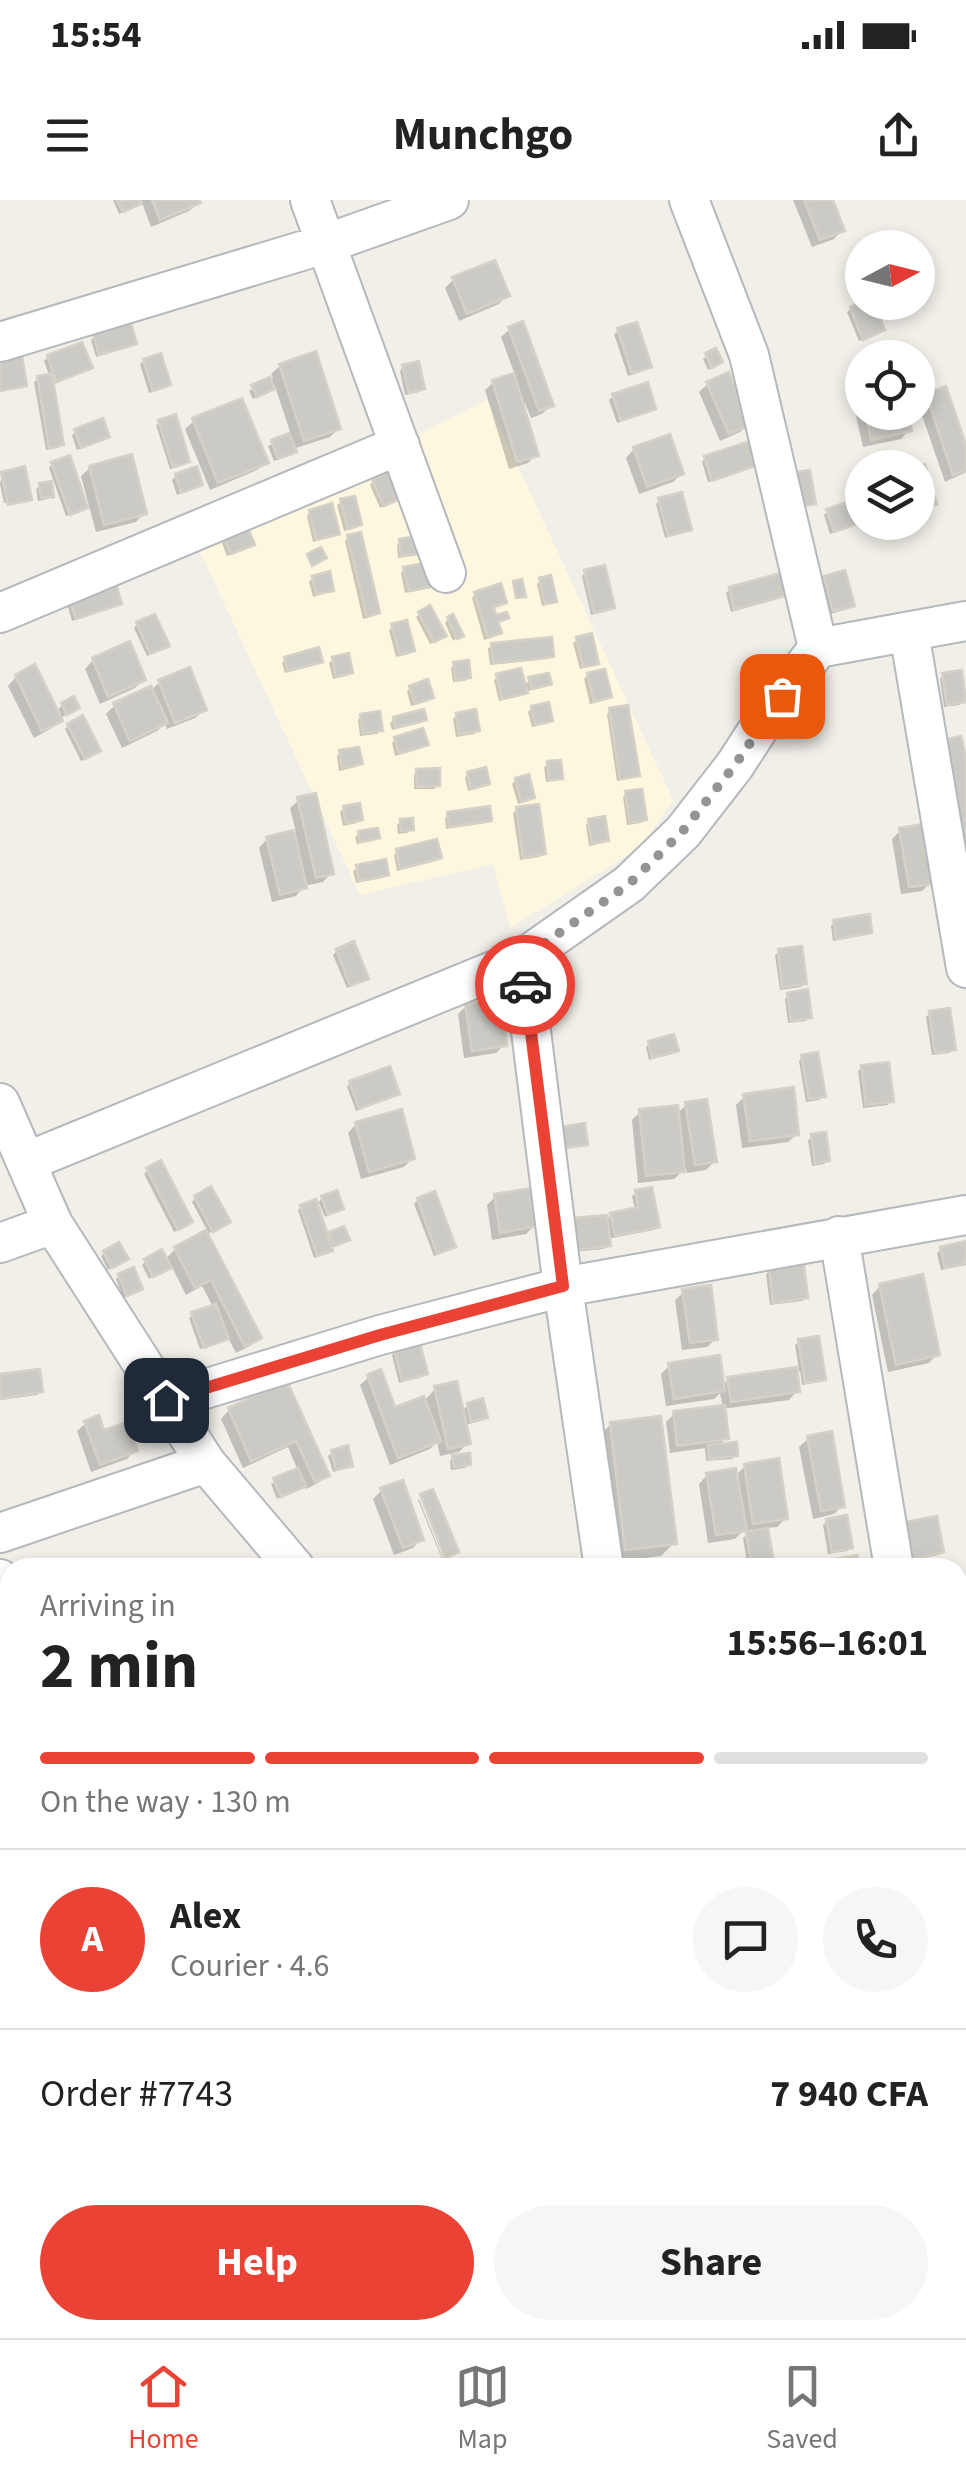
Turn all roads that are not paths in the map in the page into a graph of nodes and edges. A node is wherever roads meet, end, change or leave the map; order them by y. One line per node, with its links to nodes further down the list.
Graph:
1 (310, 200): 4 (street)
2 (449, 200): 4 (street)
3 (689, 200): 11 (street)
4 (328, 242): 5 (street); 6 (street)
5 (0, 342)
6 (400, 445): 7 (street); 8 (street)
7 (446, 573)
8 (0, 613)
9 (966, 621): 10 (street)
10 (909, 632): 11 (street); 13 (street)
11 (818, 648): 12 (street)
12 (522, 959): 15 (street); 20 (street)
13 (966, 968)
14 (0, 1103): 15 (street)
15 (26, 1162): 17 (street)
16 (966, 1214): 18 (street)
17 (53, 1224): 19 (street); 21 (street)
18 (838, 1236): 20 (street); 26 (street)
19 (0, 1243)
20 (563, 1286): 21 (street); 25 (street)
21 (166, 1400): 22 (street)
22 (206, 1463): 23 (street); 24 (street)
23 (0, 1533)
24 (287, 1558)
25 (603, 1558)
26 (892, 1558)

